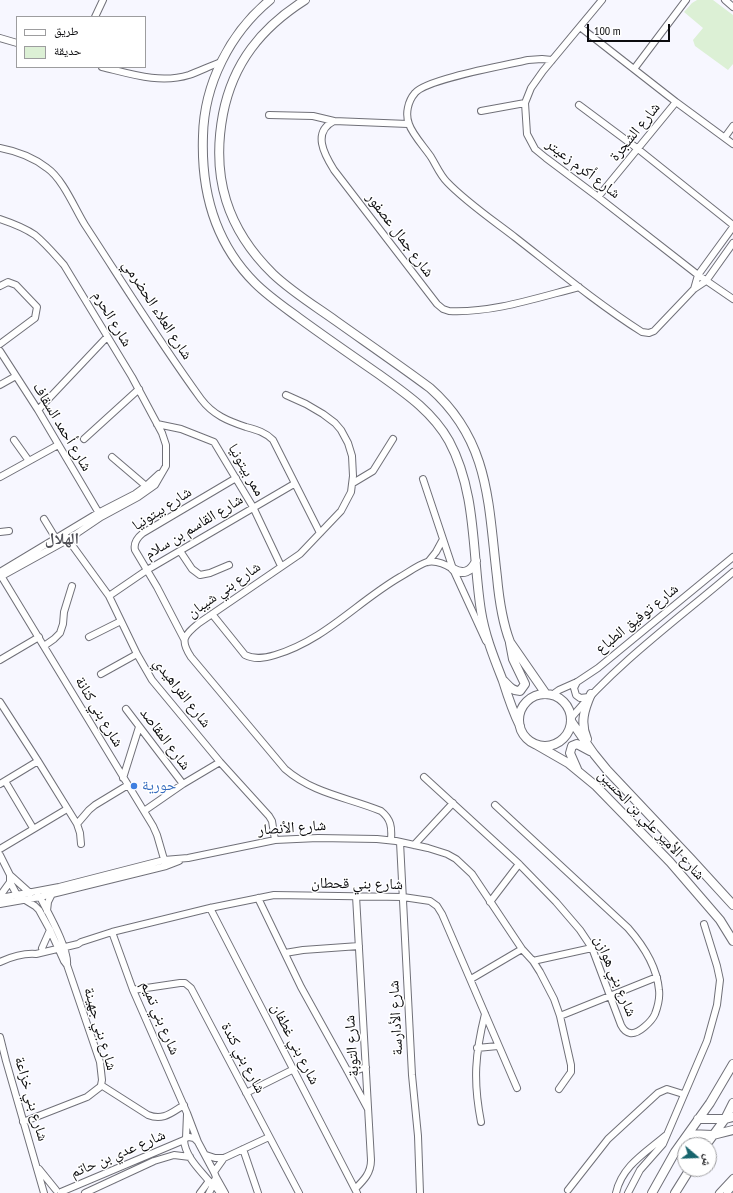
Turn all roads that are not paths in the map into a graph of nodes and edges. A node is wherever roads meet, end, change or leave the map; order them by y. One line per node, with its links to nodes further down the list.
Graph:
1 (103, 0): 8 (street)
2 (270, 0): 13 (main road)
3 (304, 0): 86 (main road)
4 (602, 0): 9 (street, شارع أكرم زعيتر)
5 (686, 0): 15 (street)
6 (725, 0): 7 (street)
7 (733, 7)
8 (95, 16)
9 (580, 26): 12 (street, شارع أكرم زعيتر); 15 (street)
10 (0, 38): 11 (street)
11 (16, 43)
12 (552, 60): 17 (street, شارع أكرم زعيتر); 22 (street)
13 (221, 62): 14 (street); 71 (main road)
14 (106, 68)
15 (634, 69): 16 (street)
16 (676, 102): 24 (street); 27 (street, شارع الشجرة)
17 (525, 103): 19 (street); 28 (street, شارع أكرم زعيتر)
18 (578, 105): 27 (street)
19 (481, 110)
20 (268, 115): 21 (street)
21 (334, 121): 22 (street); 35 (street, شارع جمال عصفور)
22 (408, 124): 35 (street)
23 (733, 126): 24 (street)
24 (725, 137): 25 (street)
25 (733, 144)
26 (0, 148): 58 (street, شارع العلاء الحضرمي)
27 (638, 149): 28 (street, شارع الشجرة); 30 (street)
28 (598, 197): 32 (street, شارع أكرم زعيتر)
29 (0, 219): 38 (street, شارع الحرم)
30 (733, 226): 32 (street)
31 (733, 243): 33 (street)
32 (698, 275): 33 (street, شارع أكرم زعيتر); 36 (street)
33 (706, 281): 36 (street); 37 (street, شارع أكرم زعيتر)
34 (0, 286): 39 (street)
35 (579, 287): 36 (street)
36 (694, 289)
37 (733, 299)
38 (107, 337): 43 (street, شارع الحرم); 45 (street)
39 (0, 344)
40 (0, 350): 41 (street, شارع أحمد السقاف)
41 (16, 376): 42 (street); 45 (street, شارع أحمد السقاف)
42 (0, 385)
43 (139, 389): 46 (street, شارع الحرم); 47 (street)
44 (286, 395): 57 (street, شارع بني شيبان)
45 (38, 410): 50 (street, شارع أحمد السقاف)
46 (157, 424): 52 (street, شارع الحرم); 55 (street, ممر بيتونيا)
47 (84, 439)
48 (393, 439): 57 (street)
49 (14, 440): 53 (street)
50 (58, 445): 53 (street); 61 (street, شارع أحمد السقاف)
51 (112, 457): 59 (street)
52 (166, 460): 59 (street, شارع الحرم); 61 (street, شارع الحرم)
53 (29, 461): 54 (street)
54 (0, 477)
55 (236, 478): 60 (street, ممر بيتونيا); 76 (street, شارع بيتونيا)
56 (423, 479): 68 (street)
57 (353, 483): 65 (street, شارع بني شيبان)
58 (294, 484): 60 (street, شارع القاسم بن سلام); 65 (street, شارع العلاء الحضرمي)
59 (146, 486): 61 (street, شارع الحرم)
60 (252, 507): 69 (street, شارع القاسم بن سلام); 74 (street, ممر بيتونيا)
61 (100, 515): 66 (street, شارع الحرم)
62 (44, 519): 67 (street)
63 (9, 531): 64 (street)
64 (0, 532)
65 (320, 533): 74 (street, شارع بني شيبان)
66 (66, 537): 67 (street, شارع الحرم); 80 (street, شارع الفراهيدي)
67 (58, 541): 78 (street, شارع الحرم)
68 (442, 541): 72 (street); 75 (street)
69 (180, 551): 73 (street); 76 (street, شارع القاسم بن سلام)
70 (733, 557): 93 (street, شارع توفيق الطباع)
71 (476, 561): 75 (main road); 88 (main road)
72 (428, 562): 75 (street); 81 (street)
73 (229, 565)
74 (281, 566): 81 (street, شارع بني شيبان)
75 (453, 569): 88 (street)
76 (147, 570): 80 (street, شارع القاسم بن سلام); 85 (street, شارع بيتونيا)
77 (733, 572): 95 (street, شارع توفيق الطباع)
78 (0, 575): 83 (street, شارع بني كنانة)
79 (72, 586): 87 (street)
80 (109, 596): 82 (street, شارع الفراهيدي)
81 (212, 614): 85 (street, شارع بني شيبان)
82 (121, 621): 84 (street); 89 (street, شارع الفراهيدي)
83 (39, 637): 87 (street, شارع بني كنانة); 90 (street)
84 (89, 637)
85 (184, 639): 118 (street, شارع بني شيبان)
86 (510, 642): 92 (main road); 94 (main road)
87 (44, 646): 107 (street, شارع بني كنانة)
88 (490, 650): 92 (main road)
89 (137, 654): 91 (street); 104 (street, شارع الفراهيدي)
90 (0, 660)
91 (101, 674)
92 (502, 679): 99 (main road)
93 (577, 682): 94 (street, شارع توفيق الطباع); 95 (street)
94 (549, 694): 98 (main road); 99 (main road)
95 (590, 696): 98 (street, شارع توفيق الطباع); 102 (main road)
96 (0, 702): 103 (street)
97 (126, 708): 100 (street, شارع المقاصد)
98 (571, 720): 101 (main road); 102 (main road, شارع الأمير علي بن الحسين)
99 (520, 726): 101 (main road)
100 (139, 727): 107 (street); 109 (street, شارع المقاصد)
101 (535, 744): 105 (main road, شارع الأمير علي بن الحسين)
102 (594, 754): 105 (main road); 140 (main road, شارع الأمير علي بن الحسين)
103 (38, 761): 108 (street); 113 (street)
104 (220, 762): 109 (street); 117 (street, شارع الفراهيدي)
105 (578, 770): 146 (main road, شارع الأمير علي بن الحسين)
106 (424, 777): 111 (street, شارع بني هوازن)
107 (123, 778): 110 (street, شارع بني كنانة)
108 (2, 782): 116 (street)
109 (183, 784): 114 (street)
110 (128, 785): 114 (street, شارع بني كنانة); 115 (street)
111 (453, 803): 121 (street); 125 (street, شارع بني هوازن)
112 (495, 805): 156 (street, شارع بني هوازن)
113 (68, 809): 115 (street); 116 (street)
114 (144, 811): 124 (street, شارع بني كنانة)
115 (77, 824): 120 (street)
116 (33, 828): 122 (street)
117 (275, 840): 118 (street, شارع الأنصار); 124 (street, شارع الأنصار)
118 (391, 840): 119 (street, شارع الأنصار)
119 (400, 842): 121 (street); 135 (street, شارع الأدارسة)
120 (81, 844)
121 (414, 844): 138 (street)
122 (0, 849)
123 (0, 855): 126 (street)
124 (165, 863): 128 (street, شارع الأنصار)
125 (519, 864): 138 (street); 150 (street, شارع بني هوازن)
126 (10, 875): 127 (street); 129 (street)
127 (10, 882): 131 (street); 133 (street)
128 (83, 884): 129 (street, شارع الأنصار); 130 (street, شارع الأنصار)
129 (27, 892): 131 (street, شارع الأنصار); 134 (street)
130 (52, 894): 134 (street, شارع الأنصار); 142 (street)
131 (17, 895): 133 (street, شارع الأنصار); 137 (street, شارع بني جهينة)
132 (356, 896): 135 (street, شارع بني قحطان); 136 (street, شارع بني قحطان); 148 (street, شارع التوبة)
133 (0, 897)
134 (40, 897): 137 (street, شارع الأنصار); 142 (street, شارع بني جهينة)
135 (403, 897): 157 (street, شارع بني قحطان); 209 (street, شارع الأدارسة)
136 (258, 898): 141 (street, شارع بني قحطان); 153 (street)
137 (24, 900): 139 (street, شارع الأنصار); 144 (street, شارع بني جهينة)
138 (490, 902): 151 (street)
139 (0, 904)
140 (733, 905)
141 (210, 908): 145 (street, شارع بني قحطان); 167 (street, شارع بني غطفان)
142 (47, 910): 147 (street, شارع بني جهينة)
143 (704, 924): 173 (street)
144 (50, 930): 147 (street, شارع بني جهينة); 149 (street)
145 (112, 932): 147 (street, شارع بني قحطان); 158 (street, شارع بني تميم)
146 (733, 941)
147 (60, 946): 149 (street); 152 (street); 169 (street, شارع بني جهينة)
148 (359, 946): 153 (street); 166 (street, شارع التوبة)
149 (42, 948): 152 (street)
150 (592, 948): 154 (street); 159 (street, شارع بني هوازن)
151 (522, 949): 154 (street); 157 (street)
152 (30, 953): 155 (street)
153 (285, 953): 168 (street)
154 (533, 961): 161 (street)
155 (0, 962)
156 (657, 977): 159 (street); 159 (street, شارع بني هوازن)
157 (471, 979): 160 (street, شارع بني قحطان)
158 (133, 990): 172 (street, شارع بني كندة); 175 (street, شارع بني تميم)
159 (610, 996): 161 (street)
160 (485, 1014): 163 (street, شارع بني قحطان); 164 (street)
161 (560, 1016): 171 (street)
162 (0, 1037): 180 (street, شارع بني خزاعة)
163 (498, 1046): 164 (street); 170 (street, شارع بني قحطان)
164 (477, 1048): 181 (street)
165 (733, 1064): 179 (main road)
166 (366, 1067): 168 (street); 176 (street, شارع التوبة)
167 (294, 1069): 172 (street); 199 (street, شارع بني غطفان)
168 (348, 1070): 176 (street)
169 (101, 1084): 175 (street); 180 (street, شارع بني جهينة)
170 (517, 1088)
171 (559, 1089)
172 (246, 1093): 186 (street, شارع بني كندة)
173 (684, 1094): 183 (street); 198 (street)
174 (733, 1103): 178 (main road)
175 (184, 1105): 177 (street, شارع بني تميم)
176 (369, 1112): 199 (street, شارع التوبة)
177 (187, 1113): 187 (street, شارع بني تميم); 188 (street, شارع بني تميم)
178 (729, 1118): 179 (main road); 185 (main road)
179 (698, 1119): 184 (main road)
180 (23, 1122): 193 (street, شارع بني خزاعة)
181 (480, 1122)
182 (733, 1130): 185 (main road)
183 (668, 1134): 210 (street); 211 (street)
184 (688, 1134): 185 (main road); 212 (main road)
185 (713, 1135)
186 (269, 1137): 189 (street); 208 (street, شارع بني كندة)
187 (185, 1139): 188 (street); 190 (street); 200 (street, شارع عدي بن حاتم)
188 (198, 1142): 191 (street, شارع بني تميم)
189 (243, 1149): 192 (street); 207 (street)
190 (190, 1156): 196 (street); 202 (street, شارع عدي بن حاتم)
191 (206, 1156): 192 (street); 196 (street, شارع بني تميم)
192 (224, 1158): 196 (street)
193 (38, 1168): 200 (street, شارع بني خزاعة); 201 (street, شارع بني خزاعة)
194 (685, 1177): 213 (main road)
195 (733, 1178): 214 (street)
196 (213, 1179): 203 (street); 204 (street); 205 (street); 206 (street)
197 (733, 1186): 215 (street)
198 (568, 1190)
199 (356, 1191)
200 (60, 1192): 201 (street, شارع عدي بن حاتم)
201 (45, 1193)
202 (85, 1193)
203 (200, 1193)
204 (209, 1193)
205 (220, 1193)
206 (225, 1193)
207 (258, 1193)
208 (299, 1193)
209 (420, 1193)
210 (616, 1193)
211 (628, 1193)
212 (652, 1193)
213 (675, 1193)
214 (720, 1193)
215 (727, 1193)

